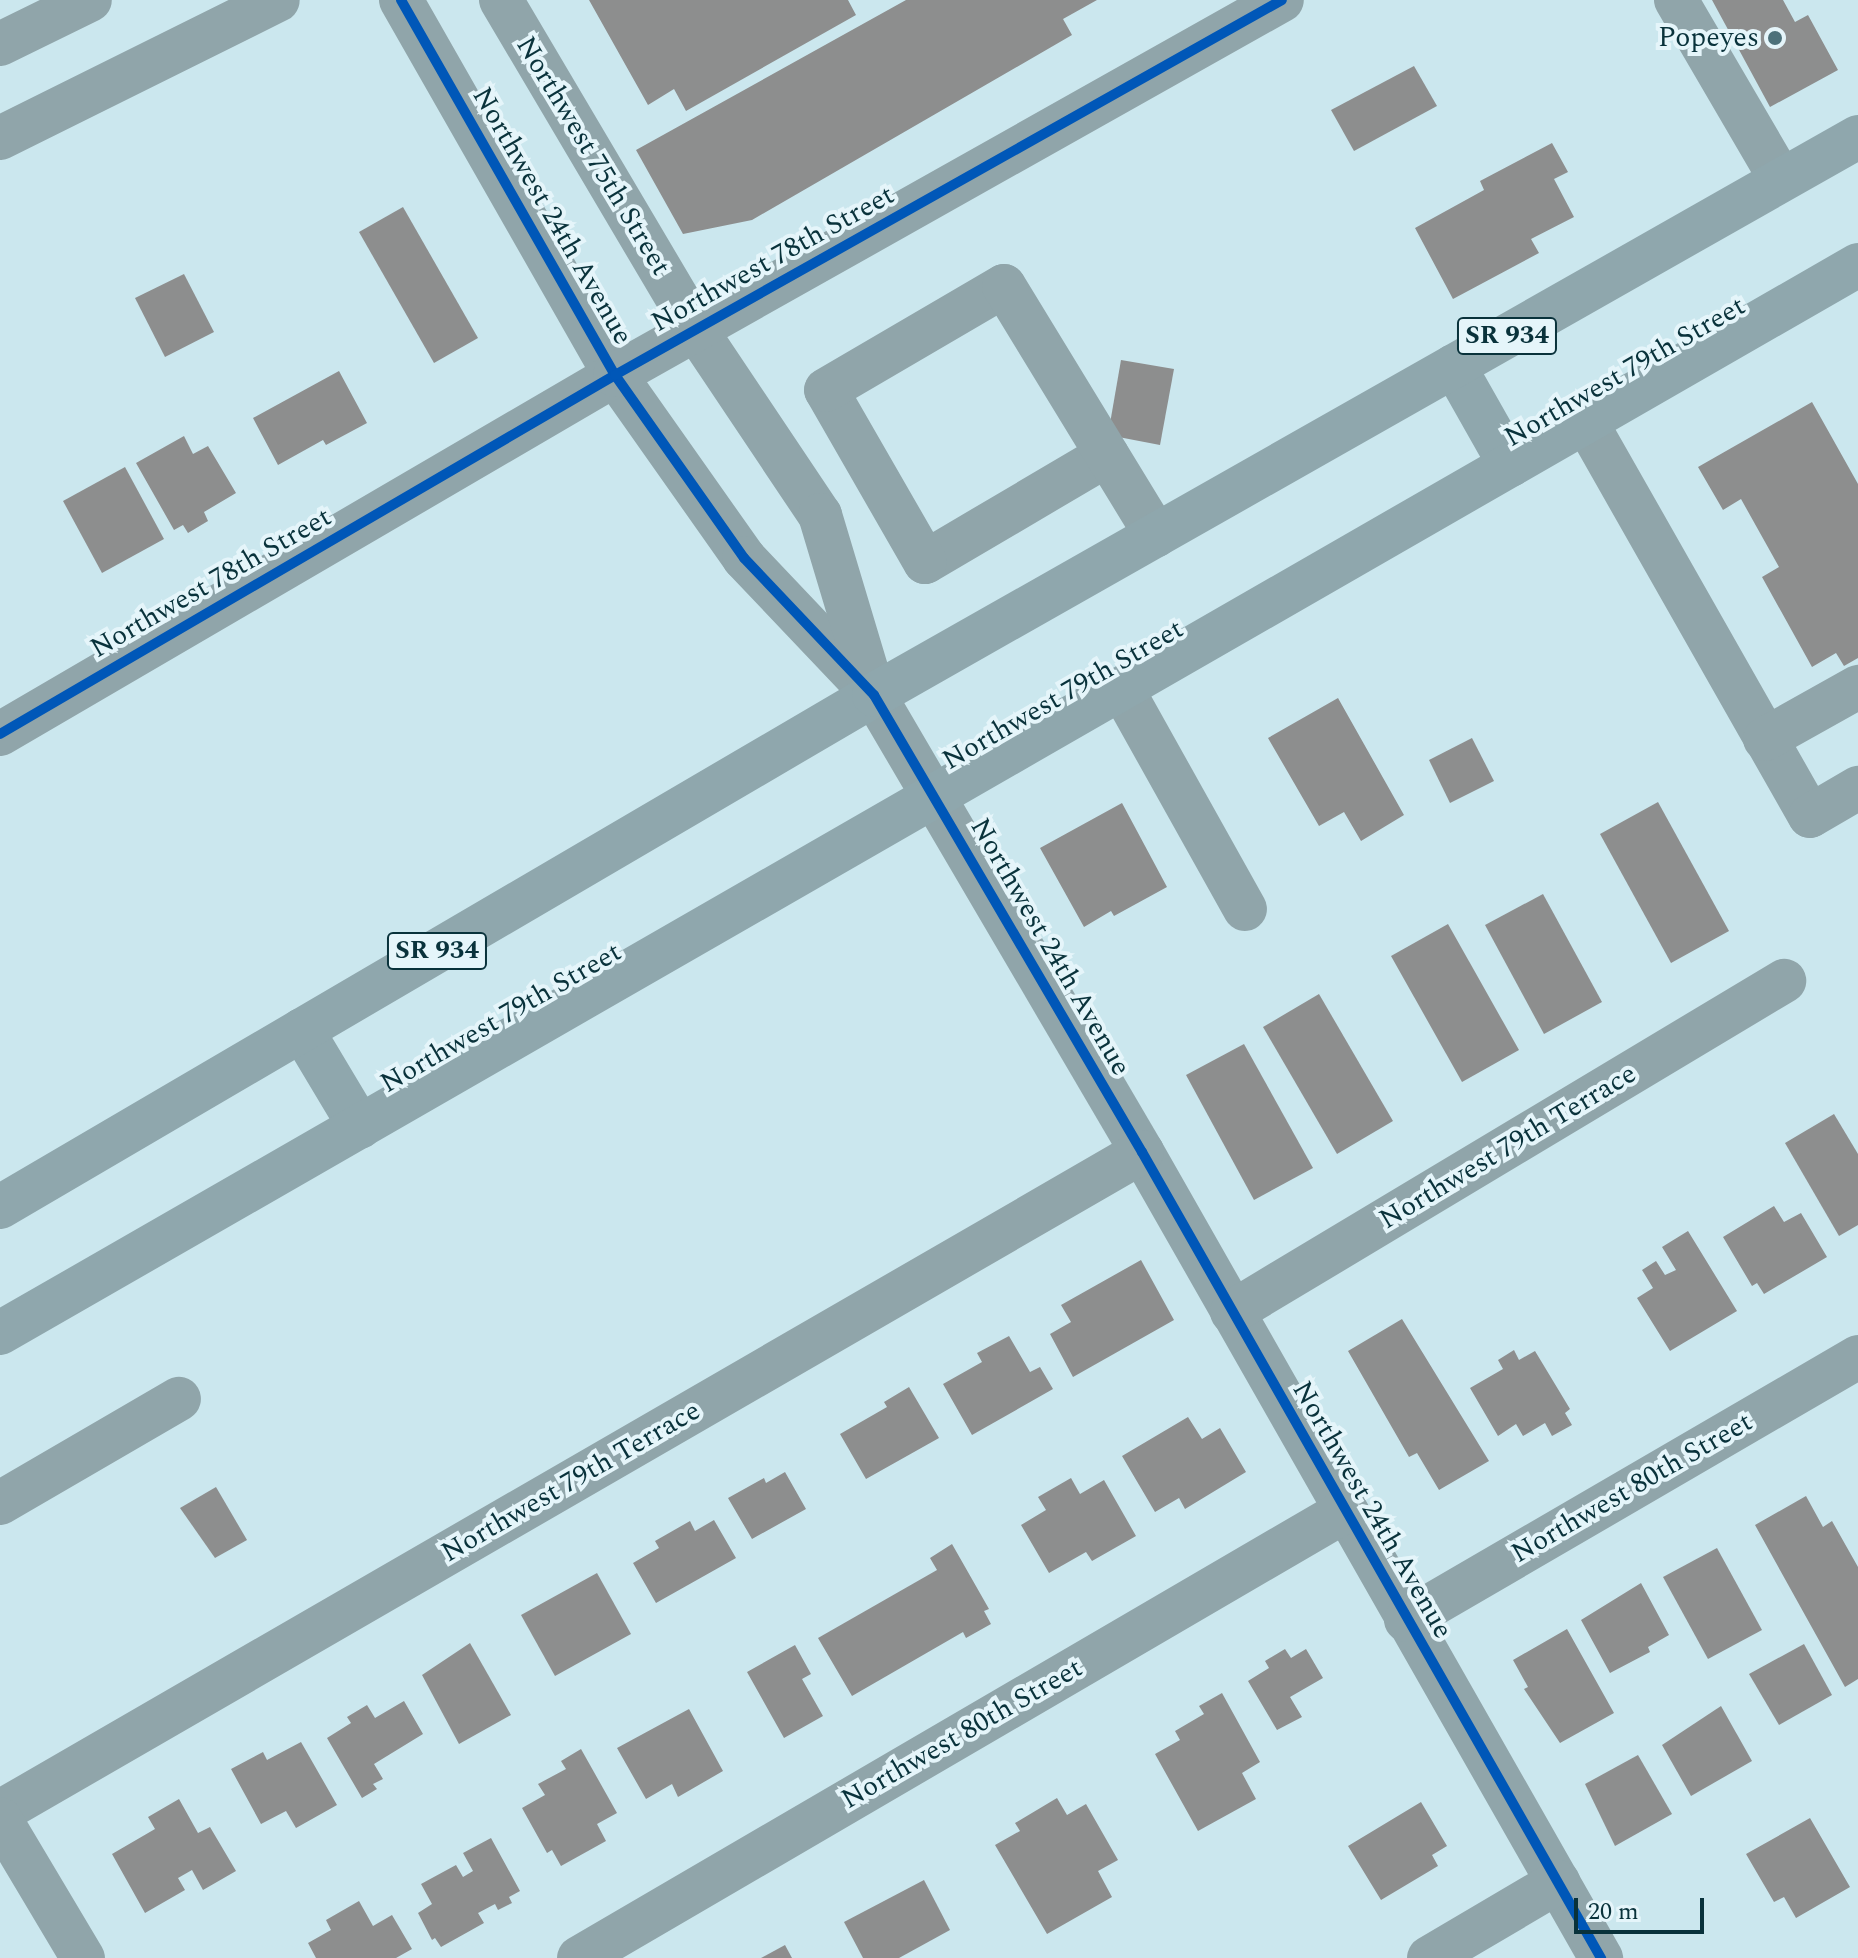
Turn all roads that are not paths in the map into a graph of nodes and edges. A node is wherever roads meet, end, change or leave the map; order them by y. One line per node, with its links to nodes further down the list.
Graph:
1 (90, 0): 7 (street)
2 (278, 0): 9 (street)
3 (401, 0): 14 (street, Northwest 24th Avenue)
4 (501, 0): 12 (street, Northwest 75th Street)
5 (1282, 0): 12 (street, Northwest 78th Street)
6 (1676, 0): 10 (street)
7 (0, 44)
8 (1858, 137): 10 (main road, SR 934)
9 (0, 138)
10 (1781, 180): 13 (main road, SR 934)
11 (1858, 265): 15 (main road, Northwest 79th Street)
12 (696, 330): 14 (street, Northwest 78th Street); 21 (street, Northwest 75th Street)
13 (1454, 366): 17 (main road); 18 (main road, SR 934)
14 (615, 375): 21 (street, Northwest 24th Avenue); 22 (street, Northwest 78th Street)
15 (1586, 422): 17 (main road, Northwest 79th Street); 23 (street)
16 (1107, 455): 16 (street); 18 (street)
17 (1510, 465): 20 (main road, Northwest 79th Street)
18 (1156, 535): 21 (main road, SR 934)
19 (1858, 687): 23 (street)
20 (1122, 689): 25 (main road, Northwest 79th Street); 26 (street)
21 (874, 695): 25 (street, Northwest 24th Avenue); 28 (main road, SR 934)
22 (0, 734)
23 (1765, 739): 24 (street)
24 (1858, 788)
25 (935, 797): 29 (main road, Northwest 79th Street); 30 (street, Northwest 24th Avenue)
26 (1245, 909)
27 (1784, 981): 32 (street, Northwest 79th Terrace)
28 (302, 1030): 29 (main road); 31 (main road, SR 934)
29 (360, 1127): 33 (main road, Northwest 79th Street)
30 (1142, 1152): 32 (street, Northwest 24th Avenue); 39 (street, Northwest 79th Terrace)
31 (0, 1207)
32 (1232, 1312): 37 (street, Northwest 24th Avenue)
33 (0, 1333)
34 (1858, 1357): 38 (street, Northwest 80th Street)
35 (179, 1399): 36 (street)
36 (0, 1503)
37 (1345, 1511): 38 (street, Northwest 24th Avenue); 43 (street, Northwest 80th Street)
38 (1406, 1620): 41 (street, Northwest 24th Avenue)
39 (0, 1812)
40 (0, 1819): 42 (street)
41 (1558, 1882): 44 (street); 45 (street, Northwest 24th Avenue)
42 (83, 1958)
43 (579, 1958)
44 (1429, 1958)
45 (1601, 1958)

